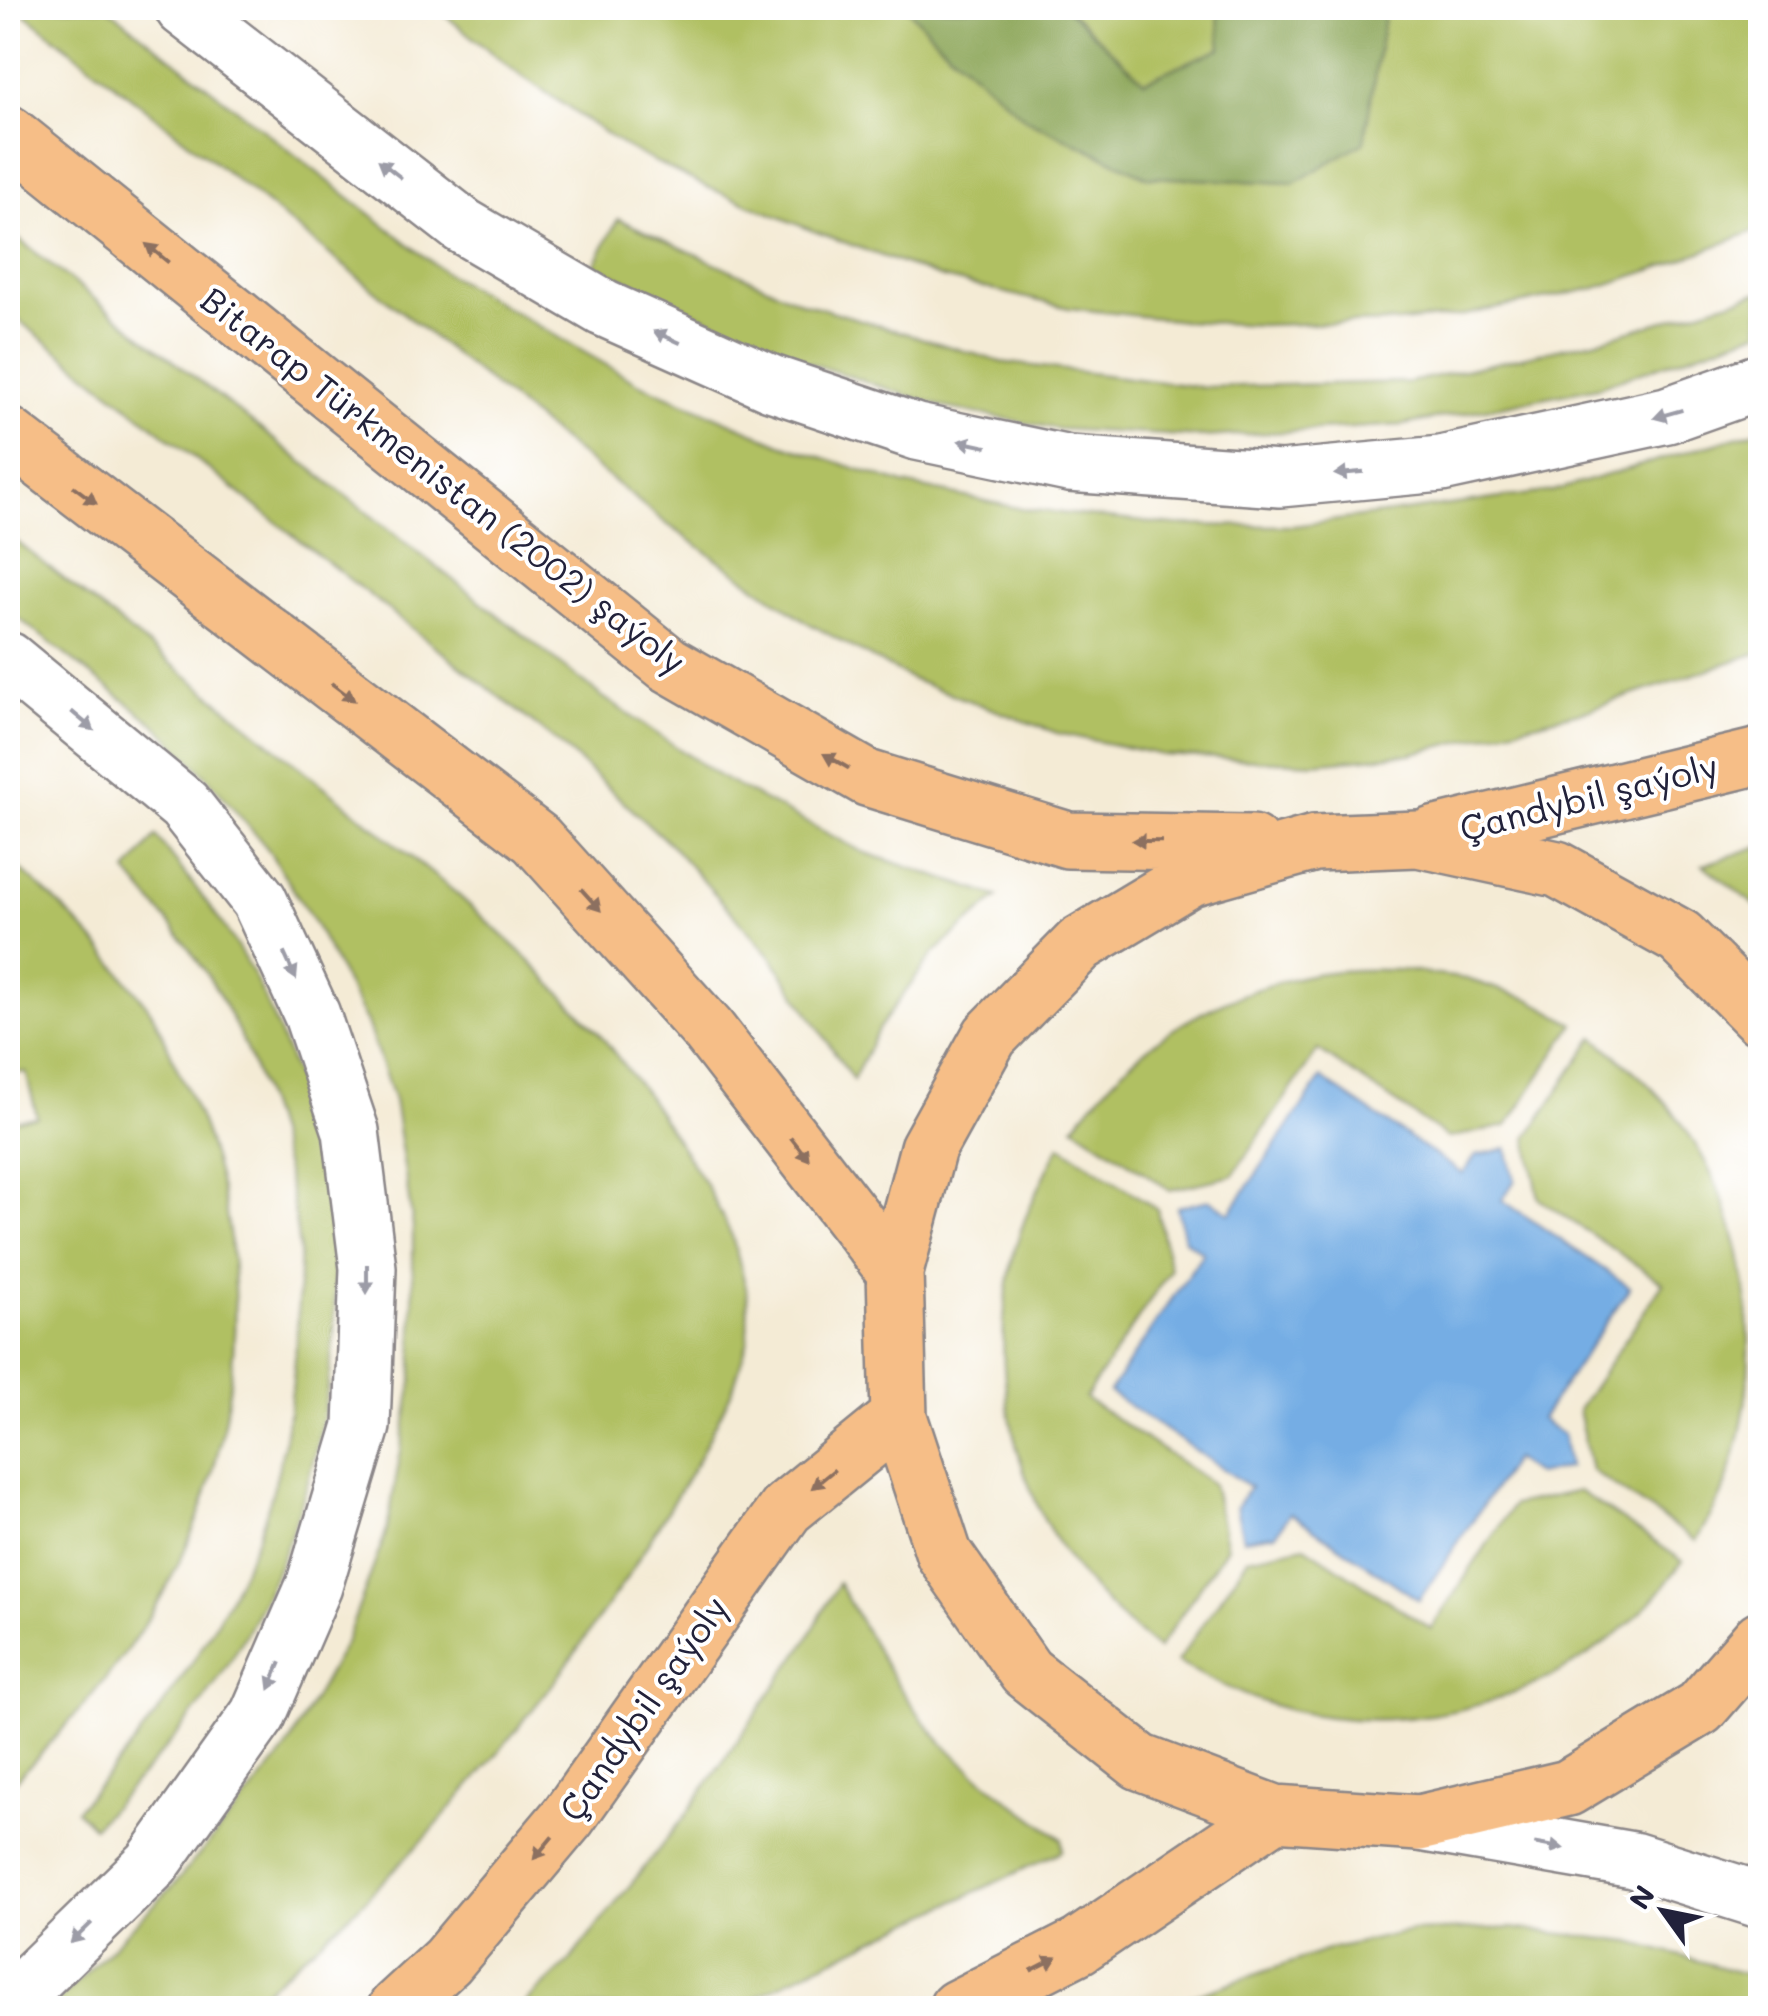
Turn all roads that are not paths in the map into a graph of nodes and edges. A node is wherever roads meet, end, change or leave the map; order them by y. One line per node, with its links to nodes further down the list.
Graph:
1 (184, 8): 3 (street, one-way to 1)
2 (8, 133): 8 (main road, Bitarap Türkmenistan (2002) şaýoly, one-way to 2)
3 (1760, 382)
4 (8, 435): 10 (main road, one-way to 10)
5 (8, 660): 16 (street, one-way to 16)
6 (1760, 756): 7 (main road, Çandybil şaýoly)
7 (1418, 839): 8 (main road); 9 (main road)
8 (1315, 843): 10 (main road)
9 (1760, 1017)
10 (895, 1272): 11 (main road)
11 (899, 1417): 13 (main road); 17 (main road, Çandybil şaýoly, one-way to 17)
12 (1760, 1639): 14 (main road)
13 (1275, 1813): 14 (main road); 18 (main road, one-way to 13)
14 (1419, 1823): 15 (street, one-way to 15)
15 (1760, 1900)
16 (8, 2004)
17 (396, 2008)
18 (957, 2008)

